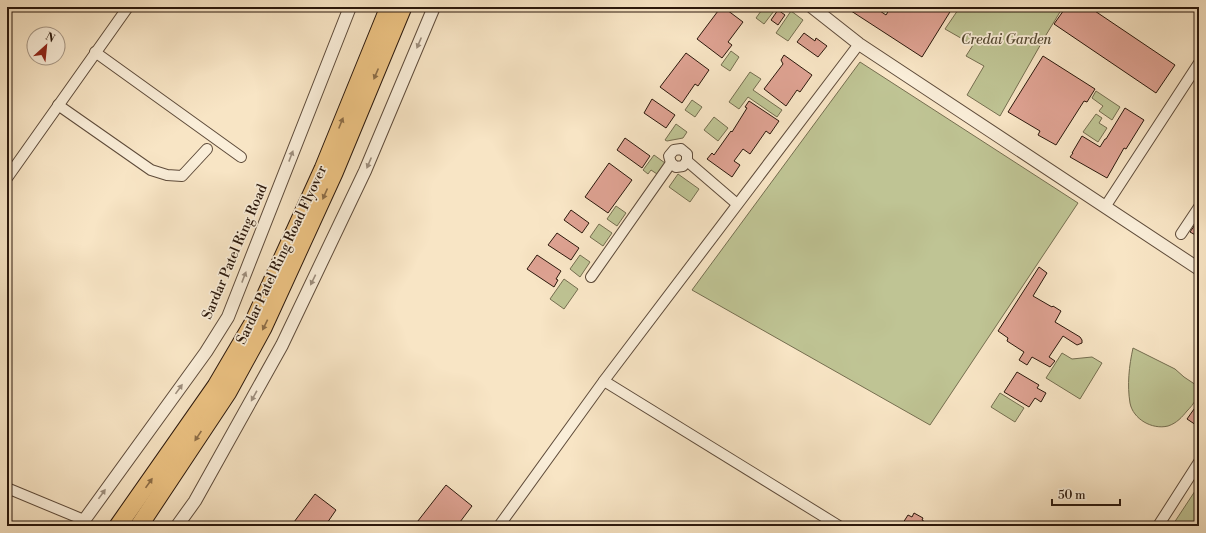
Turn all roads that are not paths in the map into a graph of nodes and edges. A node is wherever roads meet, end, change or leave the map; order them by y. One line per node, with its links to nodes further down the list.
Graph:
1 (128, 7): 8 (street)
2 (350, 7): 24 (street, Sardar Patel Ring Road, one-way to 2)
3 (389, 7): 21 (highway, Sardar Patel Ring Road Flyover, one-way to 3)
4 (403, 7): 21 (highway, Sardar Patel Ring Road Flyover, one-way to 21)
5 (434, 7): 27 (street, one-way to 27)
6 (812, 7): 7 (street)
7 (859, 44): 14 (street); 16 (street)
8 (95, 52): 10 (street); 12 (street)
9 (1199, 63): 16 (street)
10 (58, 105): 11 (street); 13 (street)
11 (207, 149)
12 (241, 157)
13 (7, 178)
14 (738, 204): 19 (street); 20 (street)
15 (1199, 206): 17 (street)
16 (1105, 207): 18 (street)
17 (1181, 234)
18 (1199, 269)
19 (591, 277)
20 (604, 382): 28 (street); 29 (street)
21 (222, 389): 25 (highway, Sardar Patel Ring Road Flyover, one-way to 21); 26 (highway, Sardar Patel Ring Road Flyover, one-way to 26)
22 (1199, 462): 30 (street)
23 (7, 488): 24 (street)
24 (82, 523)
25 (118, 526)
26 (139, 526)
27 (177, 526)
28 (499, 526)
29 (840, 526)
30 (1158, 526)

